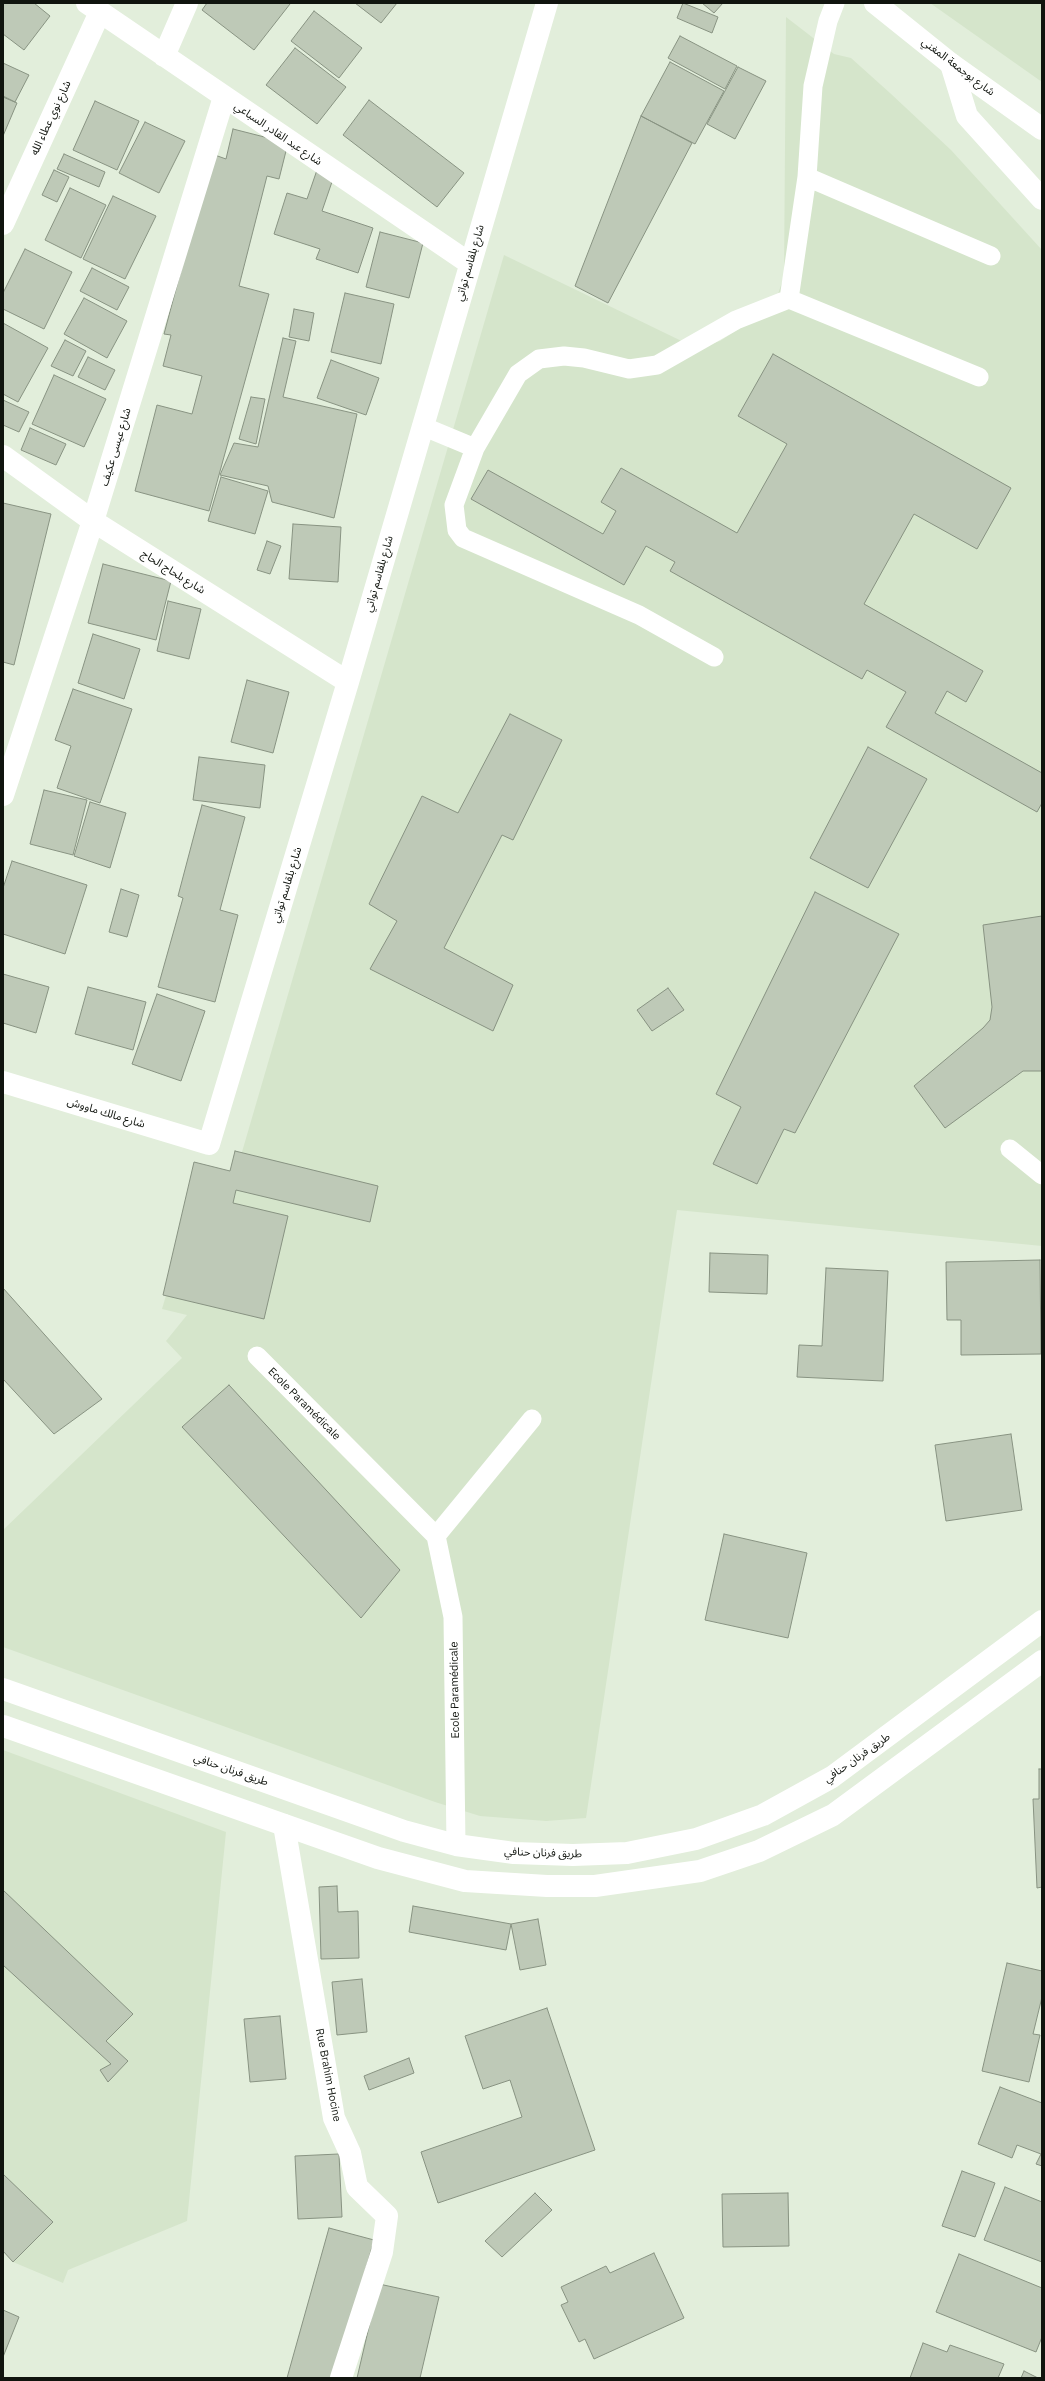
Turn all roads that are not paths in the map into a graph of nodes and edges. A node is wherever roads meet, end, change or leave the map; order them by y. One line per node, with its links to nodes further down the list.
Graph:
1 (187, 3): 6 (street)
2 (547, 3): 14 (street, شارع بلقاسم تواتي)
3 (835, 3): 10 (lane)
4 (876, 3): 7 (street, شارع بوجمعة المغني)
5 (94, 8): 6 (street, شارع عبد القادر السباعي); 12 (street, شارع نوي عطاء الله)
6 (164, 56): 8 (street, شارع عبد القادر السباعي)
7 (951, 64): 9 (street, شارع بوجمعة المغني); 11 (street)
8 (224, 97): 14 (street, شارع عبد القادر السباعي); 20 (street, شارع عيسى عكيف)
9 (1042, 128)
10 (807, 178): 13 (lane); 15 (lane)
11 (1042, 199)
12 (3, 224)
13 (991, 256)
14 (469, 263): 17 (street, شارع بلقاسم تواتي)
15 (789, 299): 16 (lane); 18 (lane)
16 (979, 377)
17 (422, 426): 18 (lane); 22 (street, شارع بلقاسم تواتي)
18 (475, 448): 21 (lane)
19 (3, 456): 20 (street, شارع بلحاج الحاج)
20 (92, 521): 22 (street, شارع بلحاج الحاج); 23 (street, شارع عيسى عكيف)
21 (714, 657)
22 (348, 682): 25 (street, شارع بلقاسم تواتي)
23 (3, 795)
24 (3, 1082): 25 (street, شارع مالك ماووش)
25 (209, 1144)
26 (1010, 1148): 27 (lane)
27 (1042, 1175)
28 (258, 1356): 30 (lane, Ecole Paramédicale)
29 (532, 1419): 30 (lane)
30 (436, 1536): 36 (lane, Ecole Paramédicale)
31 (1042, 1621): 36 (street, طريق فرنان حنافي)
32 (1042, 1661): 35 (street)
33 (3, 1689): 36 (street, طريق فرنان حنافي)
34 (3, 1726): 35 (street)
35 (284, 1825): 37 (street, Rue Brahim Hocine)
36 (456, 1845)
37 (341, 2378)

